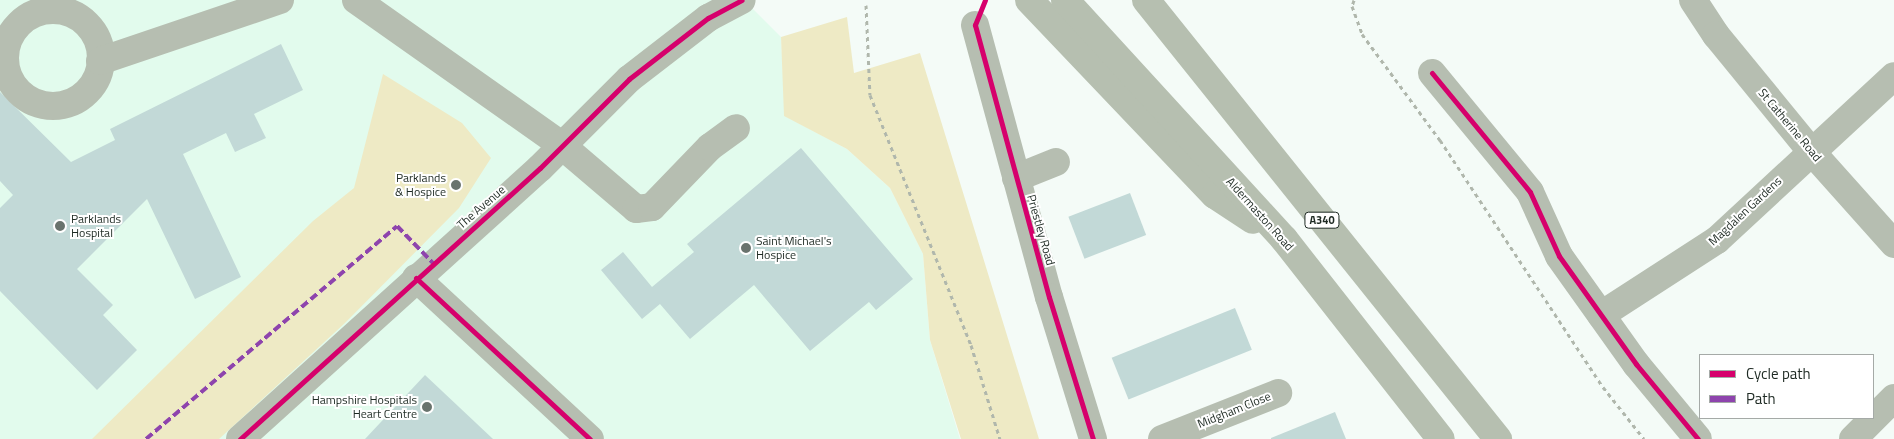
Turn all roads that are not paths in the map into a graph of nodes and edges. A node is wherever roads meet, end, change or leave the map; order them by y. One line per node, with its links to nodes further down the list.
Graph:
1 (280, 0): 10 (street)
2 (356, 0): 14 (street)
3 (742, 0): 8 (street, The Avenue)
4 (1029, 0): 18 (main road)
5 (1065, 0): 18 (main road, Aldermaston Road)
6 (1146, 0): 31 (main road, A340)
7 (1693, 0): 15 (street, St Catherine Road)
8 (702, 9): 14 (street, The Avenue)
9 (975, 25): 17 (street, Priestley Road)
10 (100, 61)
11 (1432, 73): 21 (street)
12 (1894, 76): 15 (street, Magdalen Gardens)
13 (736, 128): 14 (street)
14 (560, 144): 20 (street, The Avenue)
15 (1810, 150): 19 (street, St Catherine Road); 21 (street, Magdalen Gardens)
16 (1056, 162): 17 (street)
17 (1016, 178): 28 (street, Priestley Road)
18 (1284, 239): 30 (main road, Aldermaston Road)
19 (1894, 244)
20 (416, 278): 26 (street, The Avenue); 27 (street)
21 (1601, 316): 32 (street)
22 (1278, 393): 29 (street, Midgham Close)
23 (1894, 398): 24 (street)
24 (1874, 418)
25 (1873, 419): 33 (street)
26 (240, 439)
27 (590, 439)
28 (1093, 439)
29 (1162, 439)
30 (1441, 439)
31 (1498, 439)
32 (1698, 439)
33 (1853, 439)

